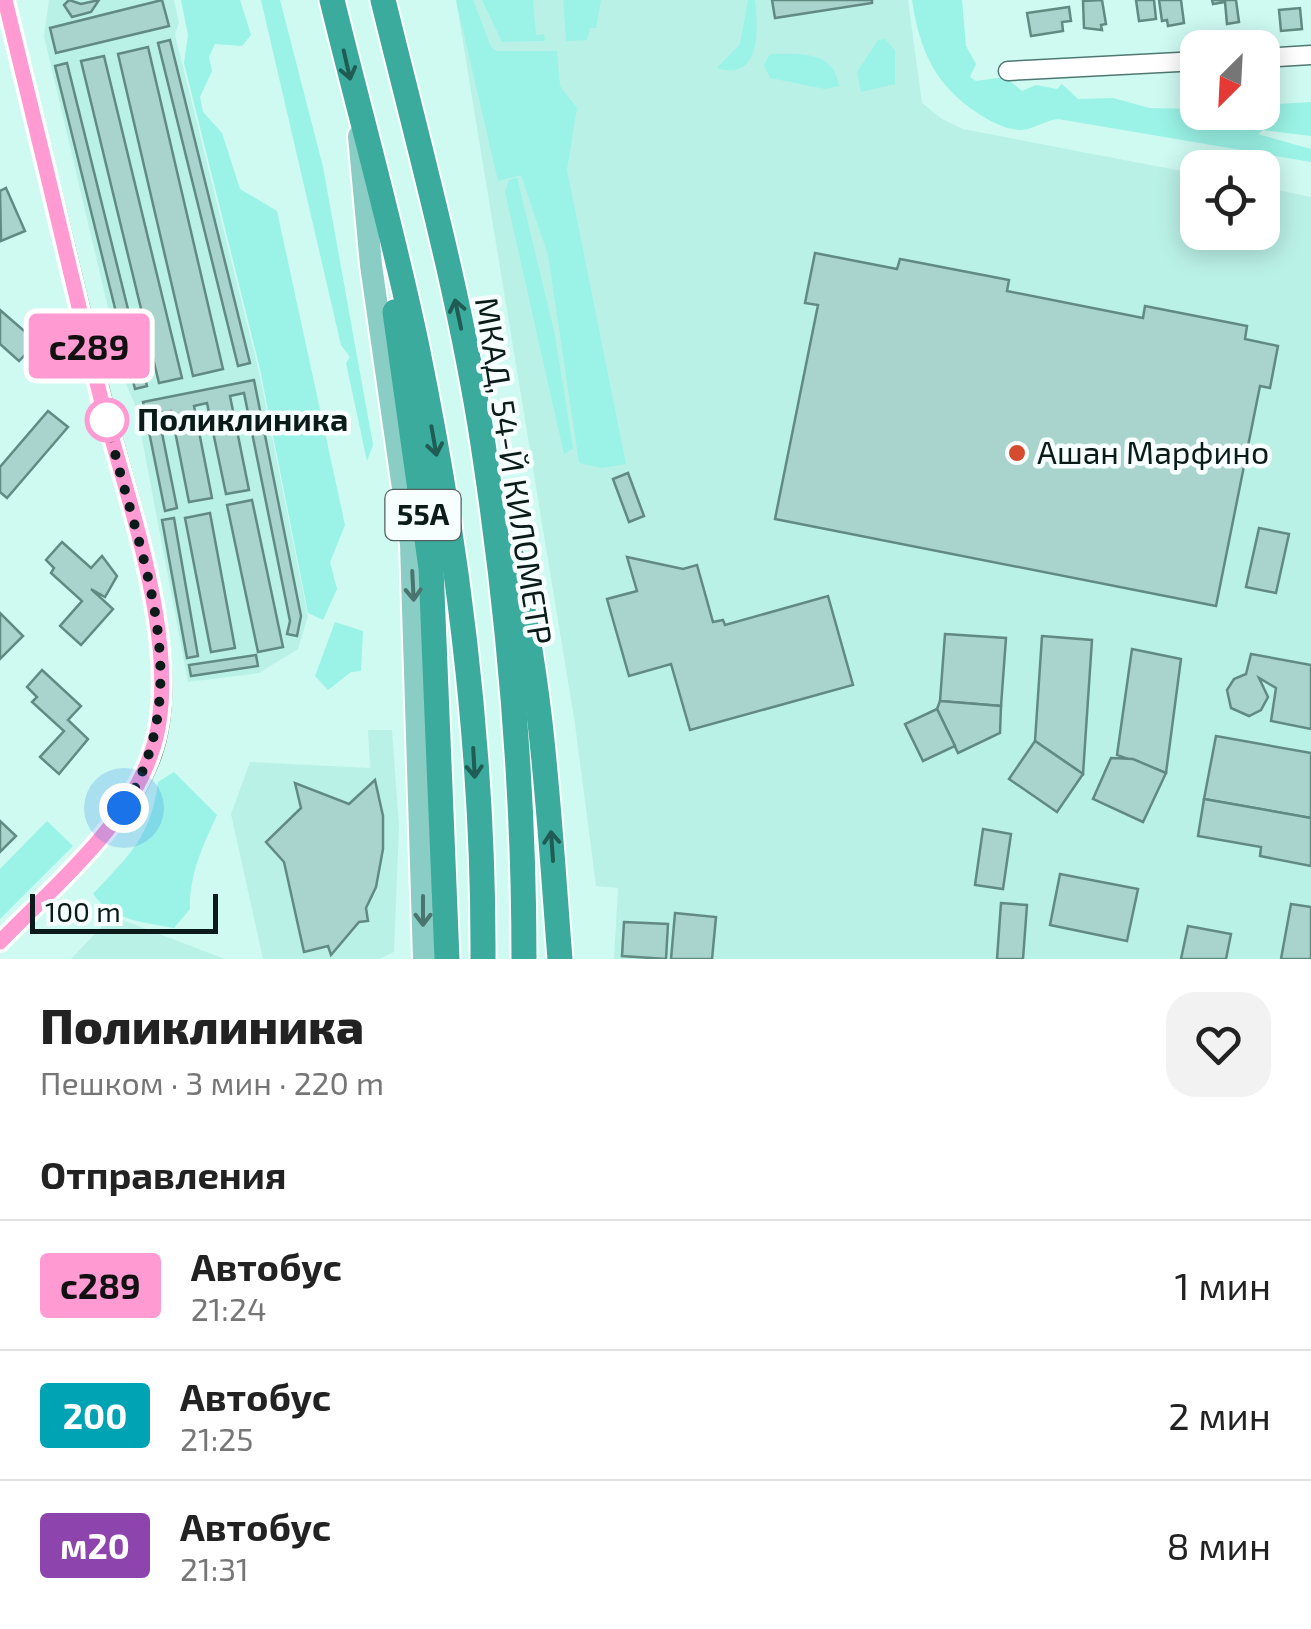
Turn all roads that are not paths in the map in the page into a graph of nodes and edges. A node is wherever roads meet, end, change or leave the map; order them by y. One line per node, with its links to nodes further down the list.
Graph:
1 (5, 0): 11 (street)
2 (383, 0): 10 (highway, МКАД, 54-Й КИЛОМЕТР, one-way to 2)
3 (335, 12): 8 (highway, one-way to 8)
4 (1311, 55): 5 (street)
5 (1280, 57)
6 (1180, 62): 7 (street)
7 (1008, 72)
8 (356, 107): 9 (highway); 13 (main road, one-way to 13)
9 (386, 223): 14 (highway, 55А); 15 (highway, one-way to 15)
10 (483, 444): 12 (highway, one-way to 10); 16 (highway, МКАД, 54-Й КИЛОМЕТР)
11 (0, 942)
12 (559, 954)
13 (424, 959)
14 (447, 959)
15 (483, 959)
16 (524, 959)

